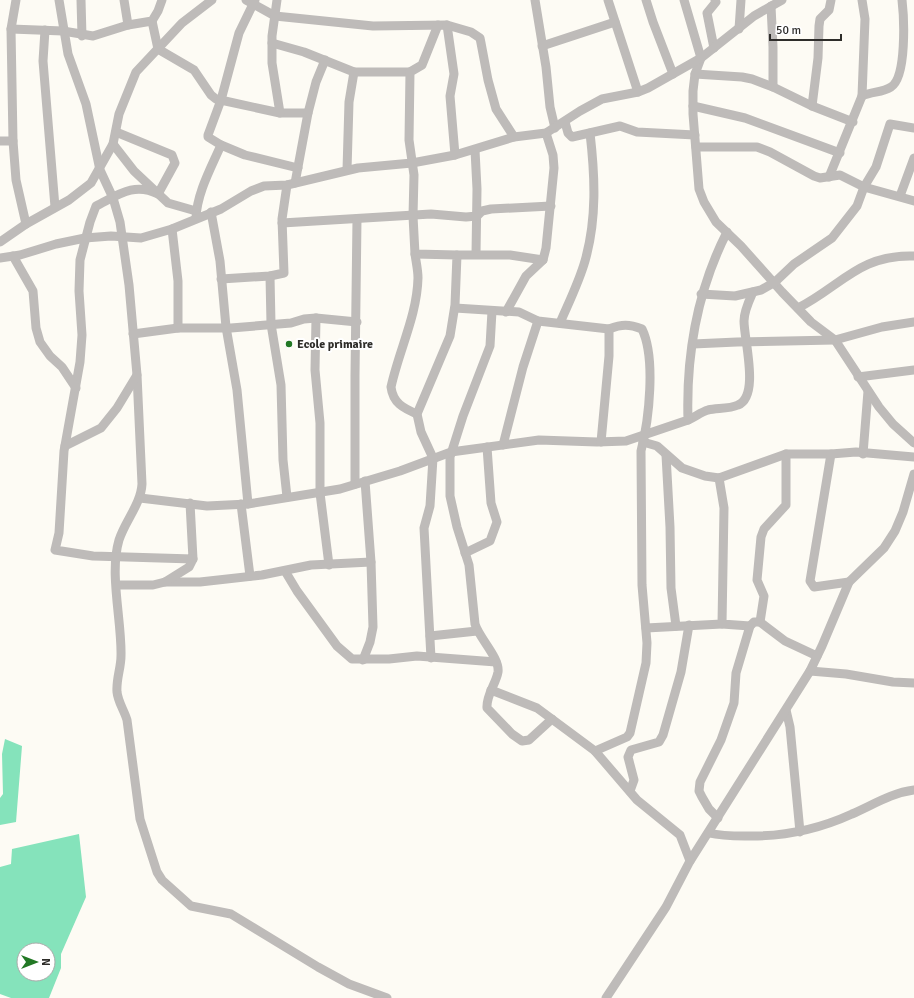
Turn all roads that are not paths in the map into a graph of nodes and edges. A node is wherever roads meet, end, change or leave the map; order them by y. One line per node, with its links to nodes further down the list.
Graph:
1 (16, 0): 25 (street)
2 (58, 0): 28 (street)
3 (81, 0): 29 (street)
4 (124, 0): 23 (street)
5 (162, 0): 21 (street)
6 (212, 0): 33 (street)
7 (277, 0): 20 (street)
8 (535, 0): 31 (street)
9 (608, 0): 22 (street)
10 (646, 0): 38 (street)
11 (684, 0): 34 (street)
12 (716, 0): 32 (street)
13 (741, 0): 26 (street)
14 (782, 0): 19 (street)
15 (831, 0): 45 (street)
16 (862, 0): 42 (street)
17 (902, 0): 42 (street)
18 (251, 1): 20 (street); 43 (street)
19 (771, 6): 26 (street); 40 (street)
20 (275, 16): 24 (street); 30 (street)
21 (152, 21): 23 (street); 33 (street)
22 (615, 22): 31 (street); 41 (street)
23 (128, 25): 29 (street)
24 (442, 25): 37 (street); 56 (street); 64 (street)
25 (11, 29): 27 (street); 58 (street)
26 (739, 29): 32 (street)
27 (45, 30): 28 (street); 78 (street)
28 (63, 31): 29 (street); 68 (street)
29 (82, 36)
30 (272, 43): 35 (street); 46 (street)
31 (542, 46): 50 (street)
32 (714, 48): 34 (street)
33 (158, 49): 43 (street); 52 (street)
34 (701, 58): 38 (street); 39 (street)
35 (325, 60): 36 (street); 47 (street)
36 (354, 72): 37 (street); 69 (street)
37 (410, 72): 66 (street)
38 (673, 74): 41 (street)
39 (695, 74): 40 (street); 44 (street)
40 (773, 87): 45 (street)
41 (638, 92): 48 (street)
42 (862, 96): 49 (street)
43 (221, 100): 46 (street); 60 (street)
44 (693, 106): 55 (street); 63 (street)
45 (812, 106): 49 (street)
46 (280, 113): 47 (street)
47 (308, 113): 67 (street)
48 (565, 122): 50 (street); 54 (street)
49 (852, 122): 63 (street)
50 (555, 128): 53 (street)
51 (914, 128): 72 (street)
52 (116, 132): 59 (street); 73 (street)
53 (546, 133): 56 (street); 77 (street)
54 (590, 133): 55 (street); 111 (street)
55 (695, 134): 61 (street)
56 (514, 137): 62 (street)
57 (0, 141): 58 (street)
58 (13, 141): 85 (street)
59 (113, 144): 68 (street); 73 (street)
60 (221, 145): 67 (street); 80 (street)
61 (696, 147): 70 (street); 87 (street)
62 (475, 150): 64 (street); 82 (street)
63 (840, 153): 70 (street)
64 (455, 155): 66 (street)
65 (914, 158): 74 (street)
66 (412, 163): 69 (street); 81 (street)
67 (298, 168): 71 (street)
68 (100, 170): 75 (street); 78 (street)
69 (347, 170): 71 (street)
70 (829, 177): 72 (street)
71 (291, 184): 79 (street); 84 (street)
72 (864, 187): 74 (street); 100 (street)
73 (158, 194): 75 (street); 80 (street)
74 (900, 196): 76 (street)
75 (113, 198): 88 (street); 89 (street)
76 (914, 201)
77 (551, 206): 82 (street); 97 (street)
78 (55, 207): 85 (street)
79 (211, 212): 80 (street); 99 (street)
80 (196, 215): 86 (street)
81 (413, 216): 82 (street); 83 (street); 91 (street)
82 (477, 216): 92 (street)
83 (357, 219): 84 (street); 109 (street)
84 (282, 223): 98 (street)
85 (26, 224): 90 (street)
86 (172, 229): 88 (street); 114 (street)
87 (727, 232): 100 (street); 102 (street)
88 (121, 237): 89 (street); 116 (street)
89 (85, 238): 94 (street); 123 (street)
90 (0, 242)
91 (416, 254): 93 (street); 125 (street)
92 (476, 254): 93 (street); 97 (street)
93 (457, 255): 103 (street)
94 (13, 256): 96 (street); 123 (street)
95 (914, 256): 104 (street)
96 (0, 258)
97 (543, 260): 106 (street)
98 (270, 276): 99 (street); 112 (street)
99 (221, 279): 113 (street)
100 (775, 282): 101 (street); 104 (street)
101 (753, 292): 102 (street); 118 (street)
102 (701, 294): 119 (street)
103 (454, 308): 105 (street); 125 (street)
104 (798, 308): 117 (street)
105 (492, 311): 106 (street); 133 (street)
106 (506, 312): 108 (street)
107 (316, 318): 109 (street); 112 (street); 144 (street)
108 (538, 321): 111 (street); 130 (street)
109 (357, 322): 143 (street)
110 (914, 322): 117 (street)
111 (560, 323): 115 (street)
112 (271, 324): 113 (street); 145 (street)
113 (226, 327): 114 (street); 148 (street)
114 (178, 328): 116 (street)
115 (609, 329): 127 (street); 128 (street)
116 (133, 334): 121 (street)
117 (834, 340): 118 (street); 122 (street)
118 (745, 342): 119 (street); 126 (street)
119 (692, 344): 126 (street)
120 (914, 370): 122 (street)
121 (137, 375): 131 (street); 146 (street)
122 (858, 377): 124 (street)
123 (76, 388): 131 (street)
124 (868, 391): 129 (street); 136 (street)
125 (417, 414): 139 (street)
126 (688, 420): 127 (street)
127 (645, 438): 128 (street); 137 (street); 164 (street)
128 (601, 442): 130 (street)
129 (914, 443)
130 (503, 445): 132 (street)
131 (65, 446): 150 (street)
132 (487, 447): 133 (street); 149 (street)
133 (451, 452): 139 (street); 149 (street)
134 (786, 454): 135 (street); 141 (street); 159 (street)
135 (831, 454): 136 (street); 157 (street)
136 (864, 454): 138 (street)
137 (666, 455): 141 (street); 162 (street)
138 (914, 457)
139 (433, 458): 142 (street); 166 (street)
140 (914, 474): 157 (street)
141 (719, 478): 160 (street)
142 (365, 481): 143 (street); 152 (street)
143 (355, 484): 144 (street)
144 (320, 493): 145 (street); 153 (street)
145 (287, 497): 148 (street)
146 (140, 498): 147 (street); 150 (street)
147 (190, 503): 148 (street); 151 (street)
148 (244, 504): 155 (street)
149 (465, 553): 165 (street)
150 (117, 557): 151 (street); 158 (street)
151 (193, 559): 156 (street)
152 (371, 562): 153 (street); 169 (street)
153 (329, 565): 154 (street)
154 (285, 571): 155 (street); 169 (street)
155 (250, 576): 156 (street)
156 (165, 582): 158 (street)
157 (849, 582): 167 (street)
158 (117, 585): 183 (street)
159 (760, 622): 163 (street); 167 (street)
160 (722, 624): 161 (street); 163 (street)
161 (689, 625): 162 (street); 178 (street)
162 (676, 626): 164 (street)
163 (750, 626): 179 (street)
164 (646, 628): 176 (street)
165 (477, 631): 166 (street); 170 (street)
166 (430, 636): 168 (street)
167 (817, 656): 171 (street)
168 (431, 658): 169 (street); 170 (street)
169 (363, 660)
170 (496, 662): 173 (street)
171 (810, 671): 172 (street); 174 (street)
172 (914, 683)
173 (491, 690): 175 (street); 175 (street)
174 (786, 710): 179 (street); 180 (street)
175 (552, 719): 176 (street)
176 (595, 751): 178 (street)
177 (914, 790): 180 (street)
178 (630, 791): 182 (street)
179 (718, 818): 181 (street)
180 (800, 832): 181 (street)
181 (709, 833): 182 (street)
182 (690, 860): 184 (street)
183 (388, 998)
184 (606, 998)

